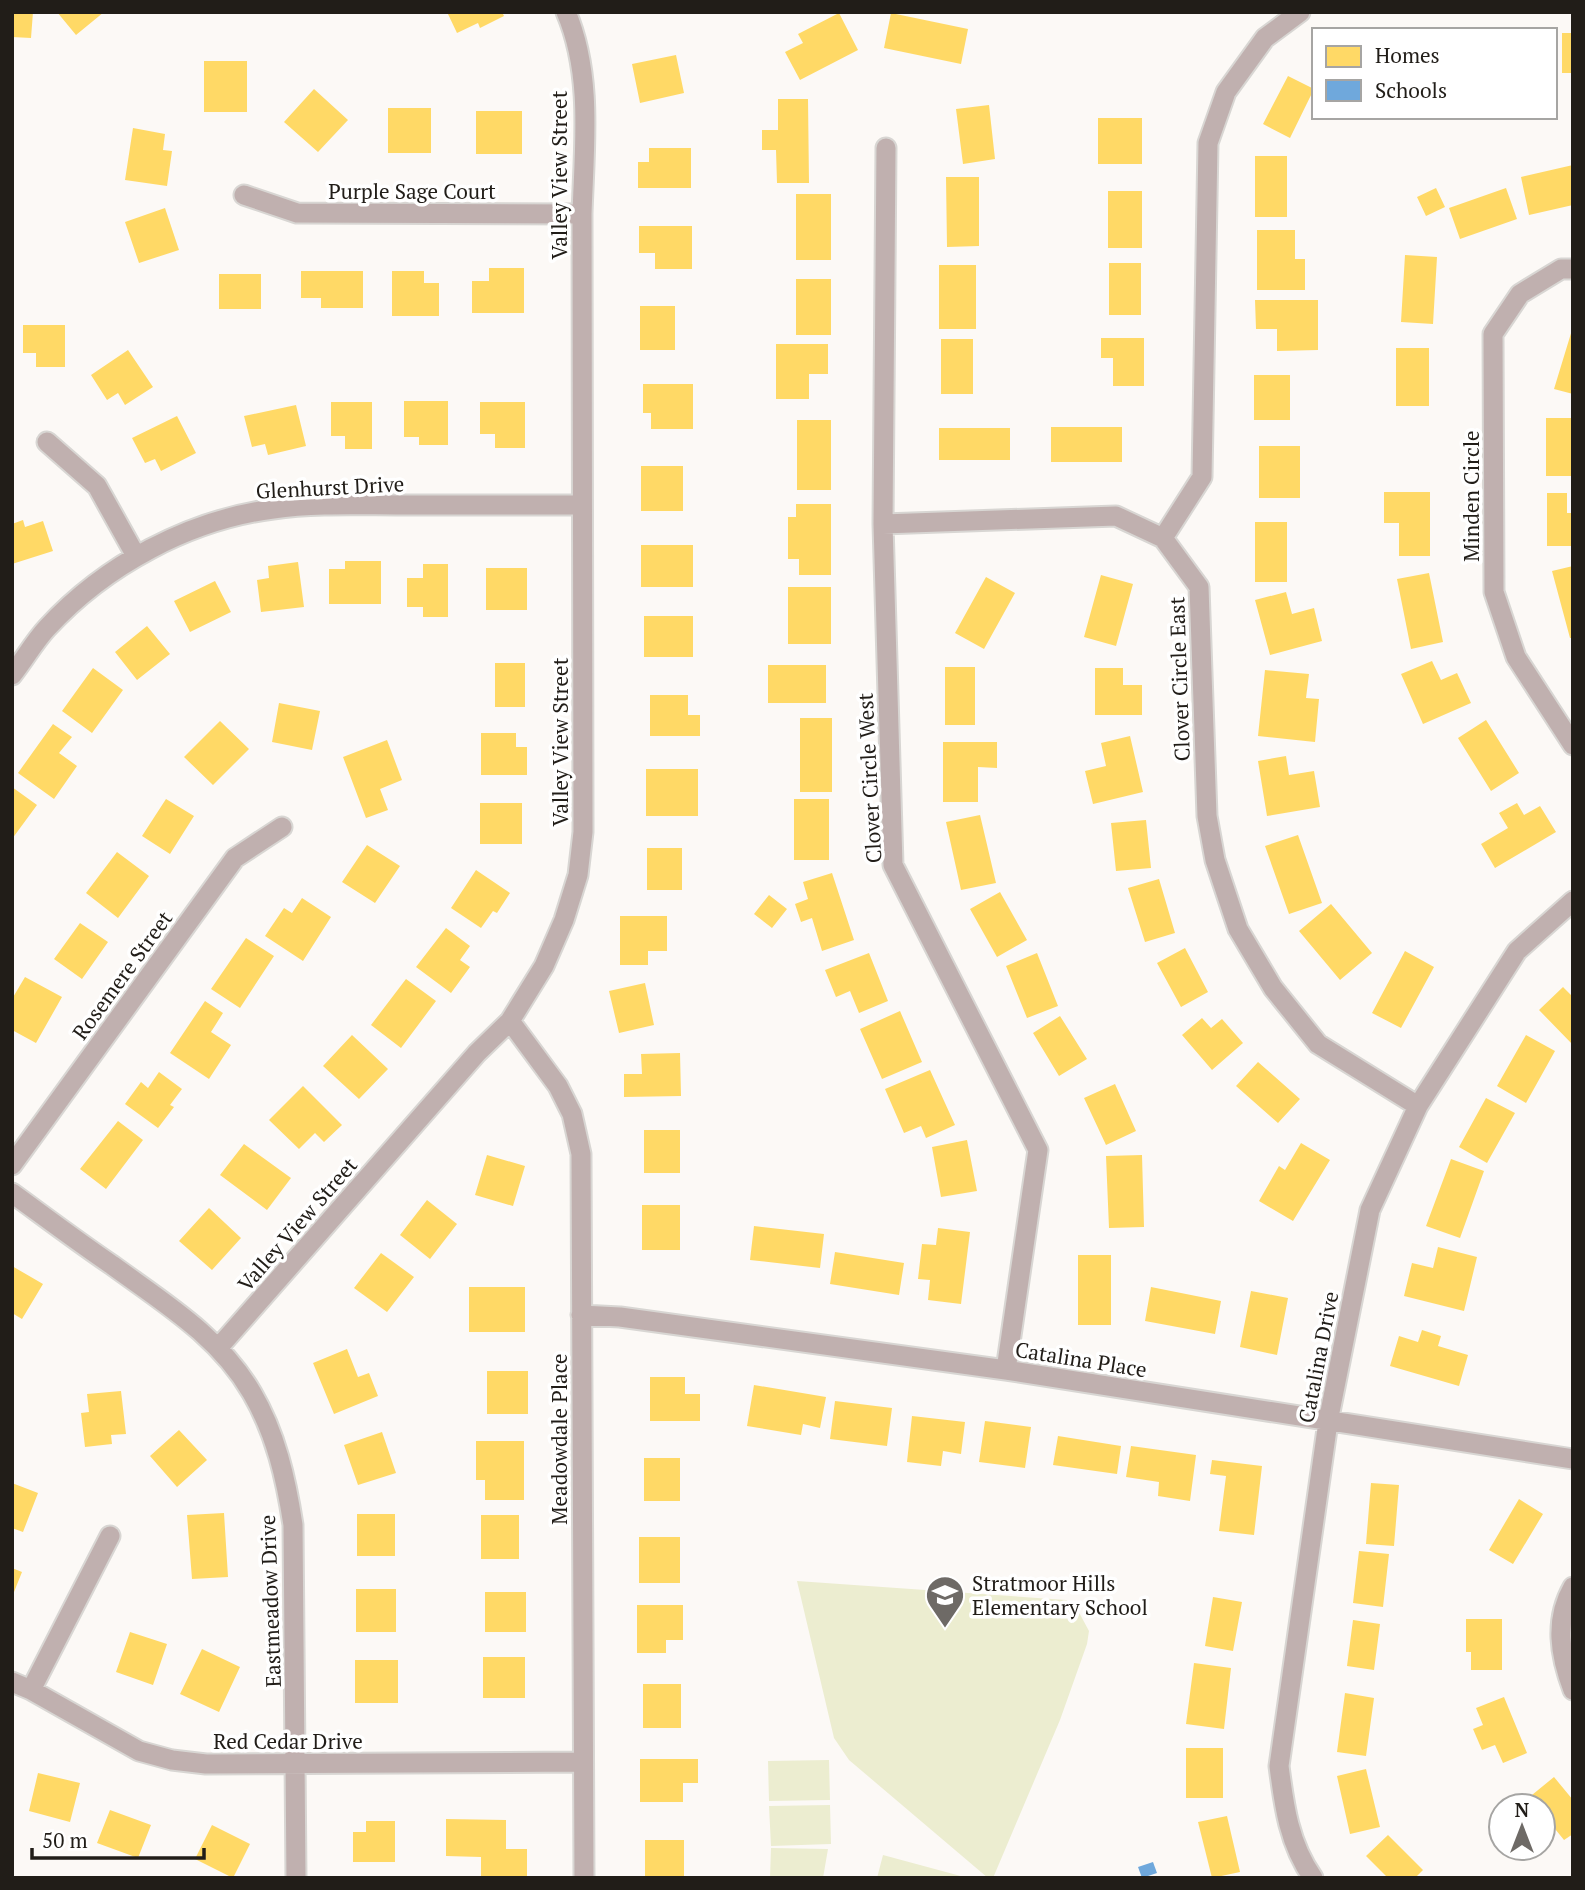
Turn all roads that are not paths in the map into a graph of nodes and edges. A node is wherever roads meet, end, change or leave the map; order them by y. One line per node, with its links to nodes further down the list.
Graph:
1 (566, 12): 5 (street, Valley View Street)
2 (1300, 12): 10 (street)
3 (886, 148): 9 (street, Clover Circle West)
4 (244, 195): 5 (street, Purple Sage Court)
5 (582, 214): 8 (street, Valley View Street)
6 (1573, 269): 13 (street, Minden Circle)
7 (47, 442): 11 (street)
8 (582, 505): 11 (street, Glenhurst Drive); 16 (street, Valley View Street)
9 (883, 524): 10 (street); 22 (street, Clover Circle West)
10 (1163, 538): 17 (street, Clover Circle East)
11 (136, 556): 12 (street, Glenhurst Drive)
12 (12, 675)
13 (1573, 745)
14 (282, 827): 18 (street, Rosemere Street)
15 (1573, 901): 17 (street, Catalina Drive)
16 (510, 1021): 20 (street, Meadowdale Place); 21 (street, Valley View Street)
17 (1418, 1106): 23 (street, Catalina Drive)
18 (12, 1165)
19 (12, 1193): 21 (street, Eastmeadow Drive)
20 (581, 1315): 22 (street, Catalina Place); 30 (street, Meadowdale Place)
21 (219, 1347): 31 (street, Eastmeadow Drive)
22 (1006, 1370): 23 (street, Catalina Place)
23 (1328, 1422): 24 (street, Catalina Place); 34 (street, Catalina Drive)
24 (1573, 1459)
25 (110, 1535): 28 (street)
26 (1573, 1587): 29 (street)
27 (12, 1682): 28 (street, Red Cedar Drive)
28 (31, 1690): 31 (street, Red Cedar Drive)
29 (1573, 1690)
30 (582, 1762): 31 (street, Red Cedar Drive); 33 (street, Meadowdale Place)
31 (296, 1763): 32 (street, Eastmeadow Drive)
32 (296, 1878)
33 (584, 1878)
34 (1313, 1878)

